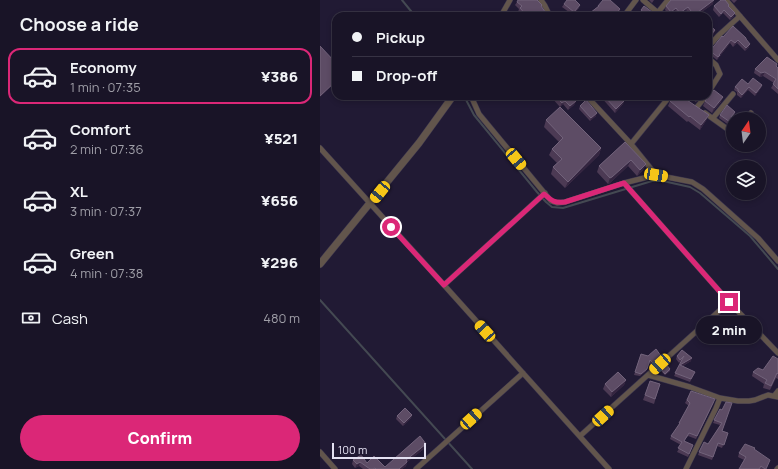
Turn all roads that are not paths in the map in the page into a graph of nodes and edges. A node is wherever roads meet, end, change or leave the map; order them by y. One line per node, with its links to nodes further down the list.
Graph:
1 (510, 0): 7 (street)
2 (541, 0): 8 (street)
3 (636, 0): 9 (street)
4 (643, 0): 5 (street)
5 (668, 0)
6 (726, 0): 10 (street)
7 (503, 12)
8 (548, 12)
9 (627, 12)
10 (740, 16): 12 (street); 14 (street)
11 (714, 30): 12 (street)
12 (719, 35): 13 (street)
13 (712, 43)
14 (778, 60)
15 (712, 62): 16 (street)
16 (712, 87)
17 (733, 94): 25 (street)
18 (449, 100): 32 (street)
19 (473, 100): 31 (street)
20 (590, 100): 27 (street)
21 (667, 100): 27 (street)
22 (703, 100): 24 (street)
23 (691, 104): 24 (street)
24 (697, 107): 25 (street)
25 (713, 118): 26 (street)
26 (726, 128)
27 (631, 144): 29 (street)
28 (320, 148): 32 (street)
29 (656, 175): 30 (street); 33 (street)
30 (625, 184): 31 (street); 36 (street)
31 (544, 194): 35 (street)
32 (370, 204): 34 (street); 35 (street)
33 (778, 261)
34 (320, 264)
35 (444, 285): 38 (street)
36 (729, 302): 37 (street); 39 (street)
37 (778, 353)
38 (523, 373): 43 (street); 46 (street)
39 (648, 375): 42 (street); 43 (street)
40 (778, 391): 41 (street)
41 (776, 396): 42 (street)
42 (720, 398): 48 (street)
43 (580, 436): 47 (street)
44 (320, 452): 45 (street)
45 (336, 469)
46 (416, 469)
47 (609, 469)
48 (686, 469)

